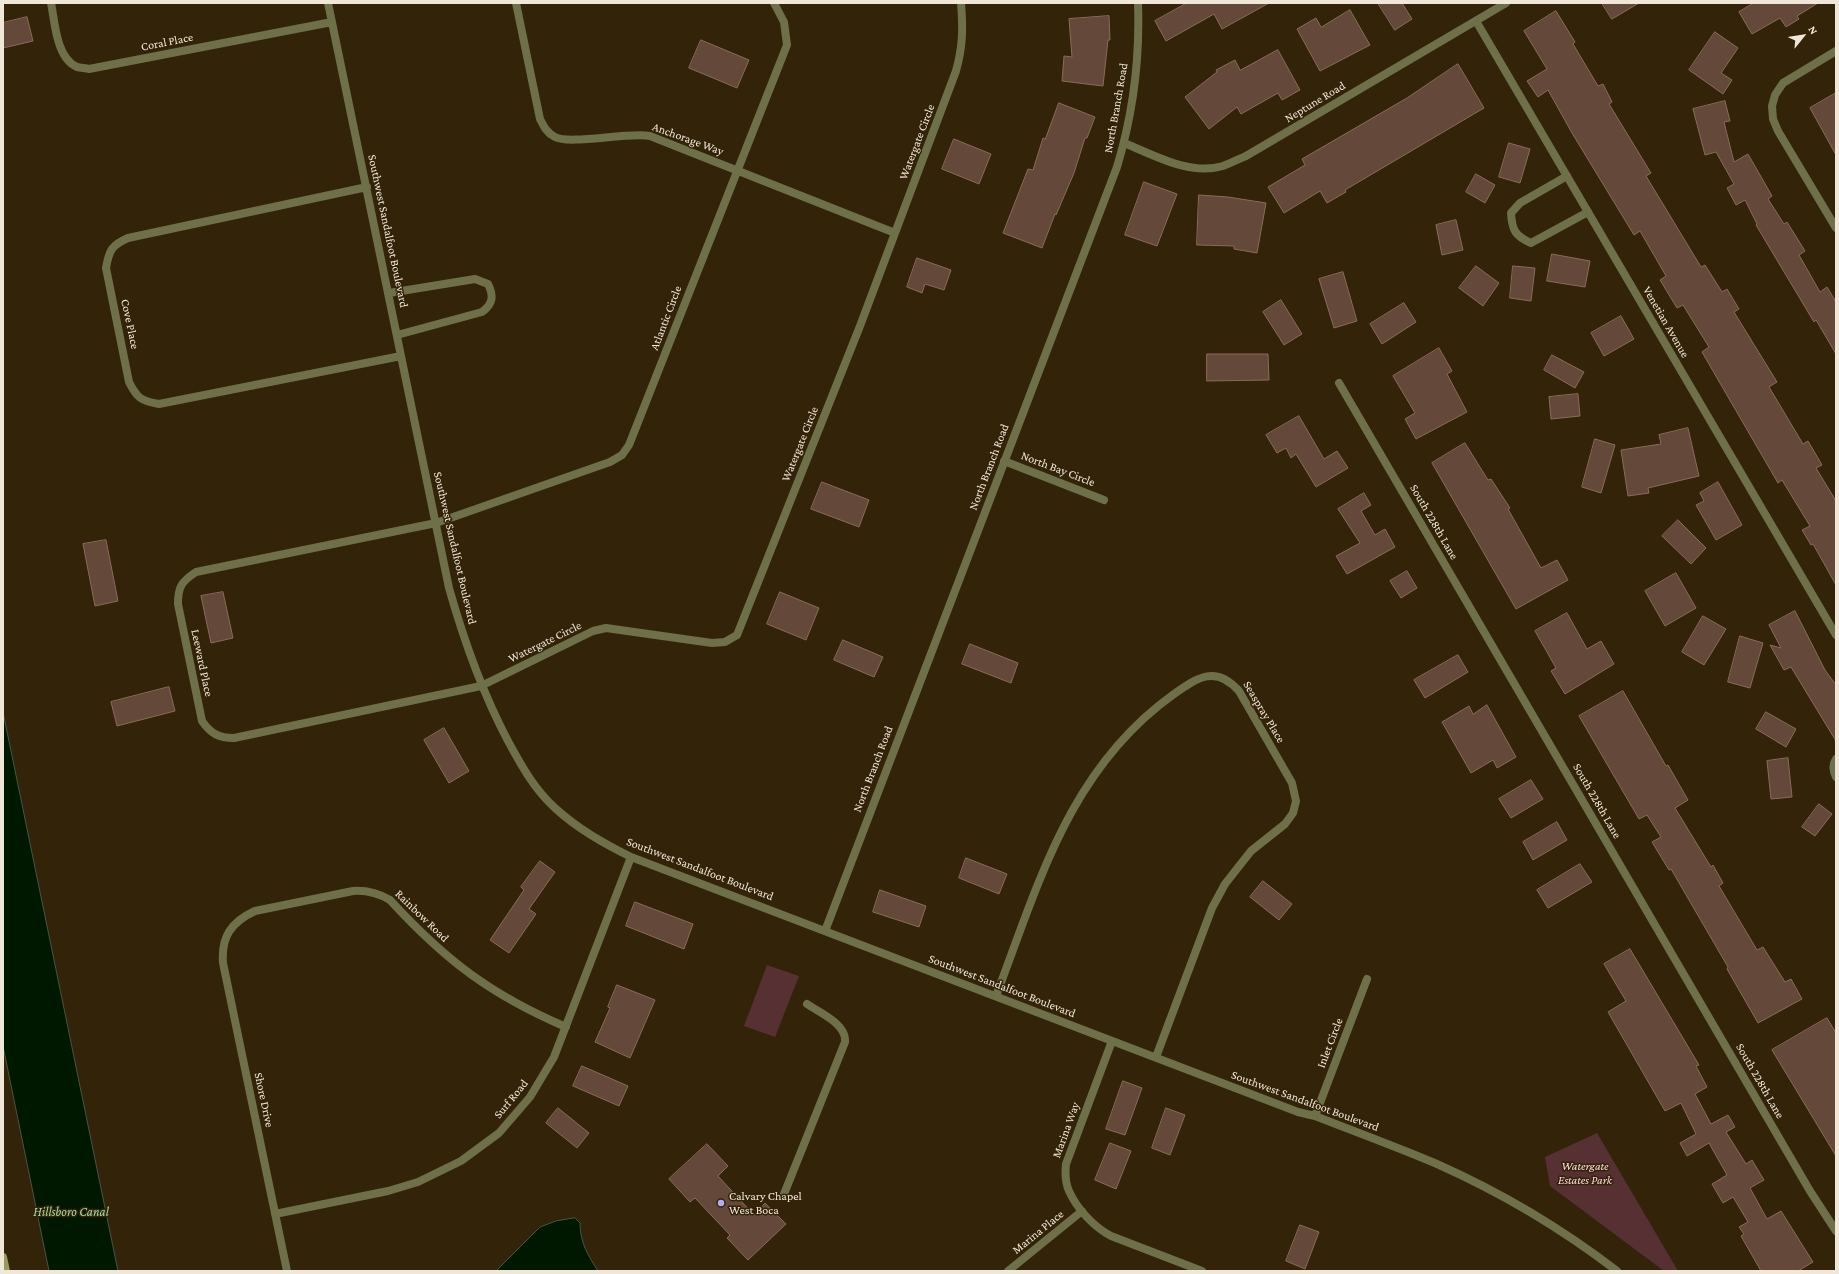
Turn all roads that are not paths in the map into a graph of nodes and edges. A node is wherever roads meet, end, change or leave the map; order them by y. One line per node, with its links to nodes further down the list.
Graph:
1 (51, 3): 9 (street, Coral Place)
2 (328, 3): 9 (street, Southwest Sandalfoot Boulevard)
3 (516, 3): 12 (street, Anchorage Way)
4 (774, 3): 12 (street, Atlantic Circle)
5 (961, 3): 17 (street, Watergate Circle)
6 (1138, 3): 11 (street, North Branch Road)
7 (1506, 3): 8 (street, Neptune Road)
8 (1476, 21): 11 (street, Neptune Road); 13 (street, Venetian Avenue)
9 (332, 22): 14 (street, Southwest Sandalfoot Boulevard)
10 (1836, 51): 16 (street)
11 (1124, 143): 22 (street, North Branch Road)
12 (737, 170): 17 (street, Anchorage Way); 24 (street, Atlantic Circle)
13 (1567, 176): 15 (street, Venetian Avenue); 15 (street)
14 (367, 187): 18 (street, Southwest Sandalfoot Boulevard); 20 (street, Cove Place)
15 (1588, 212): 25 (street, Venetian Avenue)
16 (1836, 228)
17 (895, 233): 26 (street, Watergate Circle)
18 (388, 293): 19 (street, Southwest Sandalfoot Boulevard); 19 (street)
19 (397, 335): 20 (street, Southwest Sandalfoot Boulevard)
20 (401, 356): 24 (street, Southwest Sandalfoot Boulevard)
21 (1339, 383): 42 (street, South 228th Lane)
22 (1004, 461): 23 (street, North Bay Circle); 30 (street, North Branch Road)
23 (1104, 500)
24 (436, 523): 26 (street, Southwest Sandalfoot Boulevard); 26 (street, Leeward Place)
25 (1836, 635)
26 (481, 686): 29 (street, Southwest Sandalfoot Boulevard)
27 (1836, 759): 28 (street)
28 (1836, 777)
29 (631, 856): 30 (street, Southwest Sandalfoot Boulevard); 35 (street, Surf Road)
30 (825, 931): 33 (street, Southwest Sandalfoot Boulevard)
31 (228, 934): 35 (street, Rainbow Road); 41 (street, Shore Drive)
32 (1368, 979): 38 (street, Inlet Circle)
33 (996, 996): 36 (street, Southwest Sandalfoot Boulevard); 37 (street, Seaspray Place)
34 (807, 1004): 39 (street)
35 (566, 1027): 41 (street, Surf Road)
36 (1112, 1041): 37 (street, Southwest Sandalfoot Boulevard); 40 (street, Marina Way)
37 (1156, 1057): 38 (street, Southwest Sandalfoot Boulevard)
38 (1315, 1116): 48 (street, Southwest Sandalfoot Boulevard)
39 (784, 1194)
40 (1082, 1211): 46 (street, Marina Place); 47 (street, Marina Way)
41 (275, 1214): 45 (street, Shore Drive)
42 (1836, 1231)
43 (3, 1257): 44 (main road)
44 (6, 1271)
45 (287, 1271)
46 (1008, 1271)
47 (1202, 1271)
48 (1617, 1271)

